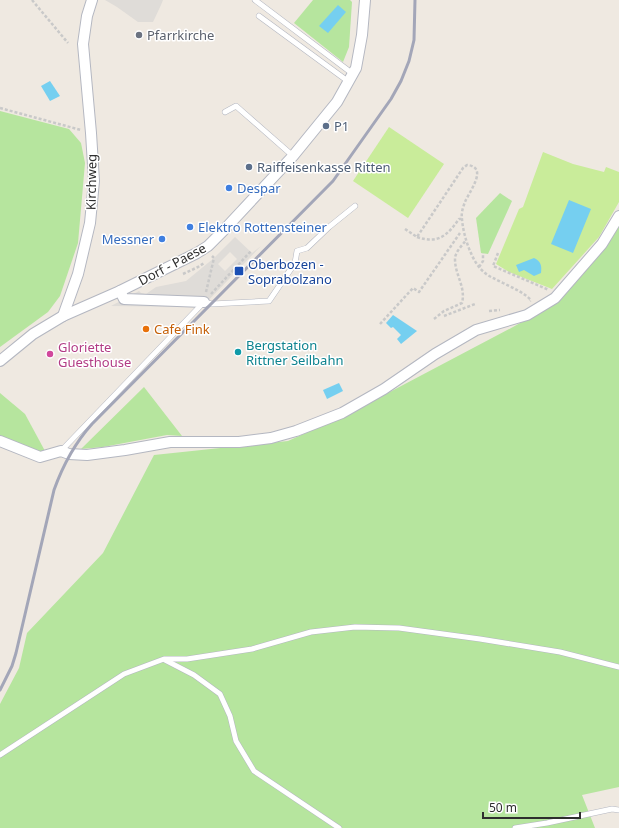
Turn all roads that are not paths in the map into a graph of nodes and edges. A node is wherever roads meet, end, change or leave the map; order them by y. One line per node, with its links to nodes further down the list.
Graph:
1 (92, 0): 12 (street, Kirchweg)
2 (255, 0): 5 (lane)
3 (365, 0): 5 (street, Dorf - Paese)
4 (259, 16): 5 (lane)
5 (351, 79): 7 (street, Dorf - Paese)
6 (225, 112): 7 (lane)
7 (293, 156): 10 (street, Dorf - Paese)
8 (355, 206): 11 (lane)
9 (619, 216): 15 (street)
10 (120, 292): 11 (street); 12 (street, Dorf - Paese)
11 (204, 302): 15 (lane)
12 (63, 316): 13 (street, Dorf - Paese)
13 (0, 361)
14 (0, 441): 15 (street)
15 (61, 451)
16 (164, 659): 17 (lane); 18 (lane); 20 (lane)
17 (619, 667)
18 (0, 755)
19 (619, 810): 21 (lane)
20 (340, 828)
21 (515, 828)

